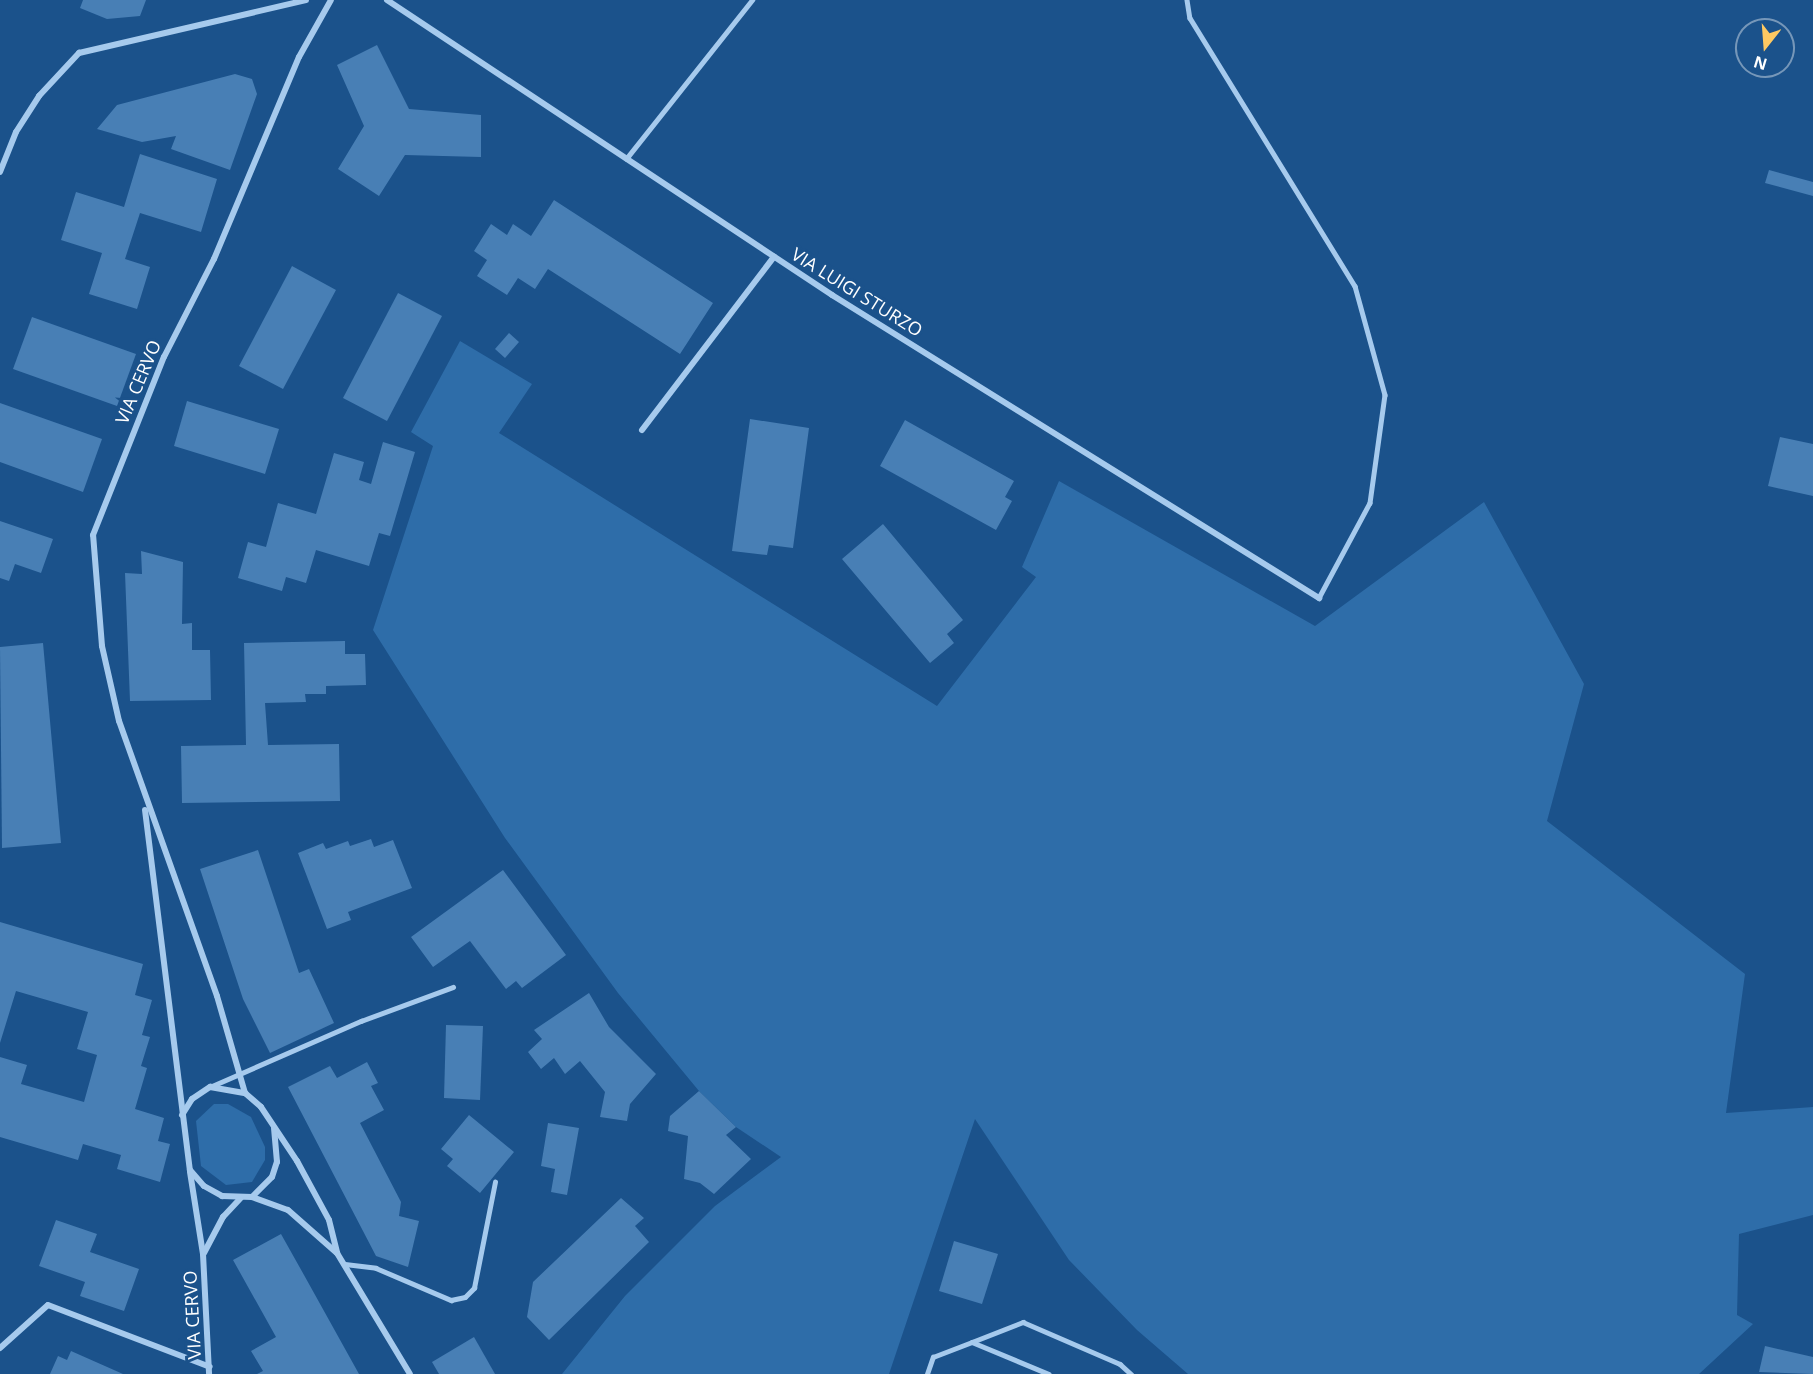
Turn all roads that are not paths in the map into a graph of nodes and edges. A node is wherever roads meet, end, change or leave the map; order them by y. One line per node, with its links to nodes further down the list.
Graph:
1 (306, 0): 7 (street)
2 (331, 0): 11 (street, VIA CERVO)
3 (387, 0): 6 (street, VIA LUIGI STURZO)
4 (752, 0): 6 (lane)
5 (1187, 0): 10 (lane)
6 (626, 159): 8 (street, VIA LUIGI STURZO)
7 (0, 172)
8 (774, 257): 9 (street); 10 (street, VIA LUIGI STURZO)
9 (642, 430)
10 (1319, 598)
11 (143, 797): 13 (street); 16 (street)
12 (453, 987): 13 (lane)
13 (242, 1075): 14 (lane); 15 (street)
14 (210, 1087): 15 (street); 16 (street)
15 (245, 1093): 17 (street)
16 (182, 1114): 18 (street)
17 (274, 1128): 20 (street); 22 (street)
18 (190, 1170): 21 (street); 23 (street, VIA CERVO)
19 (495, 1182): 24 (lane)
20 (252, 1197): 21 (street); 22 (street)
21 (242, 1198): 23 (street)
22 (337, 1253): 24 (street)
23 (203, 1254): 27 (street, VIA CERVO)
24 (345, 1264): 28 (street)
25 (972, 1342): 29 (lane); 30 (lane); 31 (lane)
26 (0, 1348): 27 (street)
27 (209, 1371)
28 (410, 1374)
29 (927, 1374)
30 (1049, 1374)
31 (1131, 1374)

